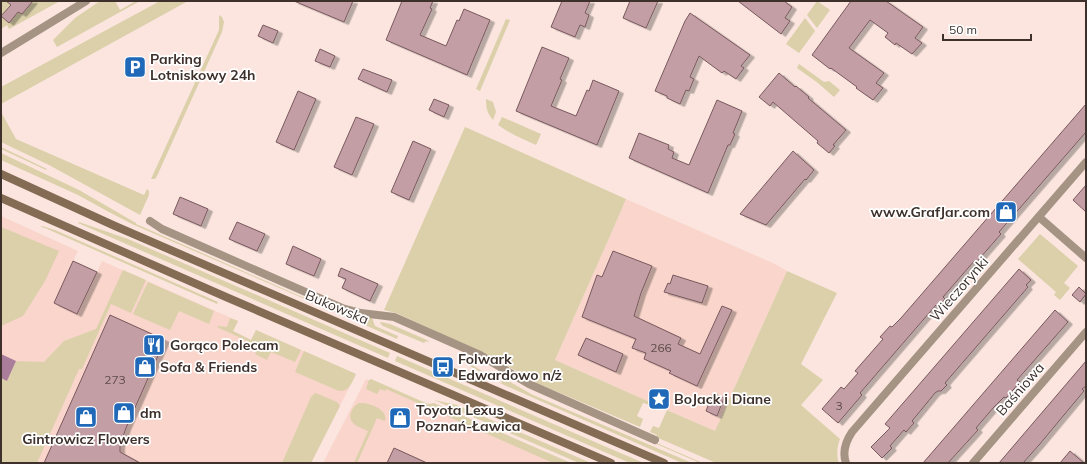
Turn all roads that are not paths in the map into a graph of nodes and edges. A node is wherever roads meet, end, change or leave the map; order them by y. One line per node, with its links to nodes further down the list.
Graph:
1 (86, 1): 2 (street)
2 (1, 53)
3 (1086, 162): 6 (street, Wieczorynki)
4 (1, 174): 12 (main road, Bukowska)
5 (1, 198): 11 (main road)
6 (1039, 217): 8 (street); 13 (street, Wieczorynki)
7 (150, 221): 10 (street)
8 (1086, 258)
9 (1086, 332): 14 (street, Baśniowa)
10 (655, 440)
11 (611, 463)
12 (664, 463)
13 (846, 463)
14 (973, 463)

